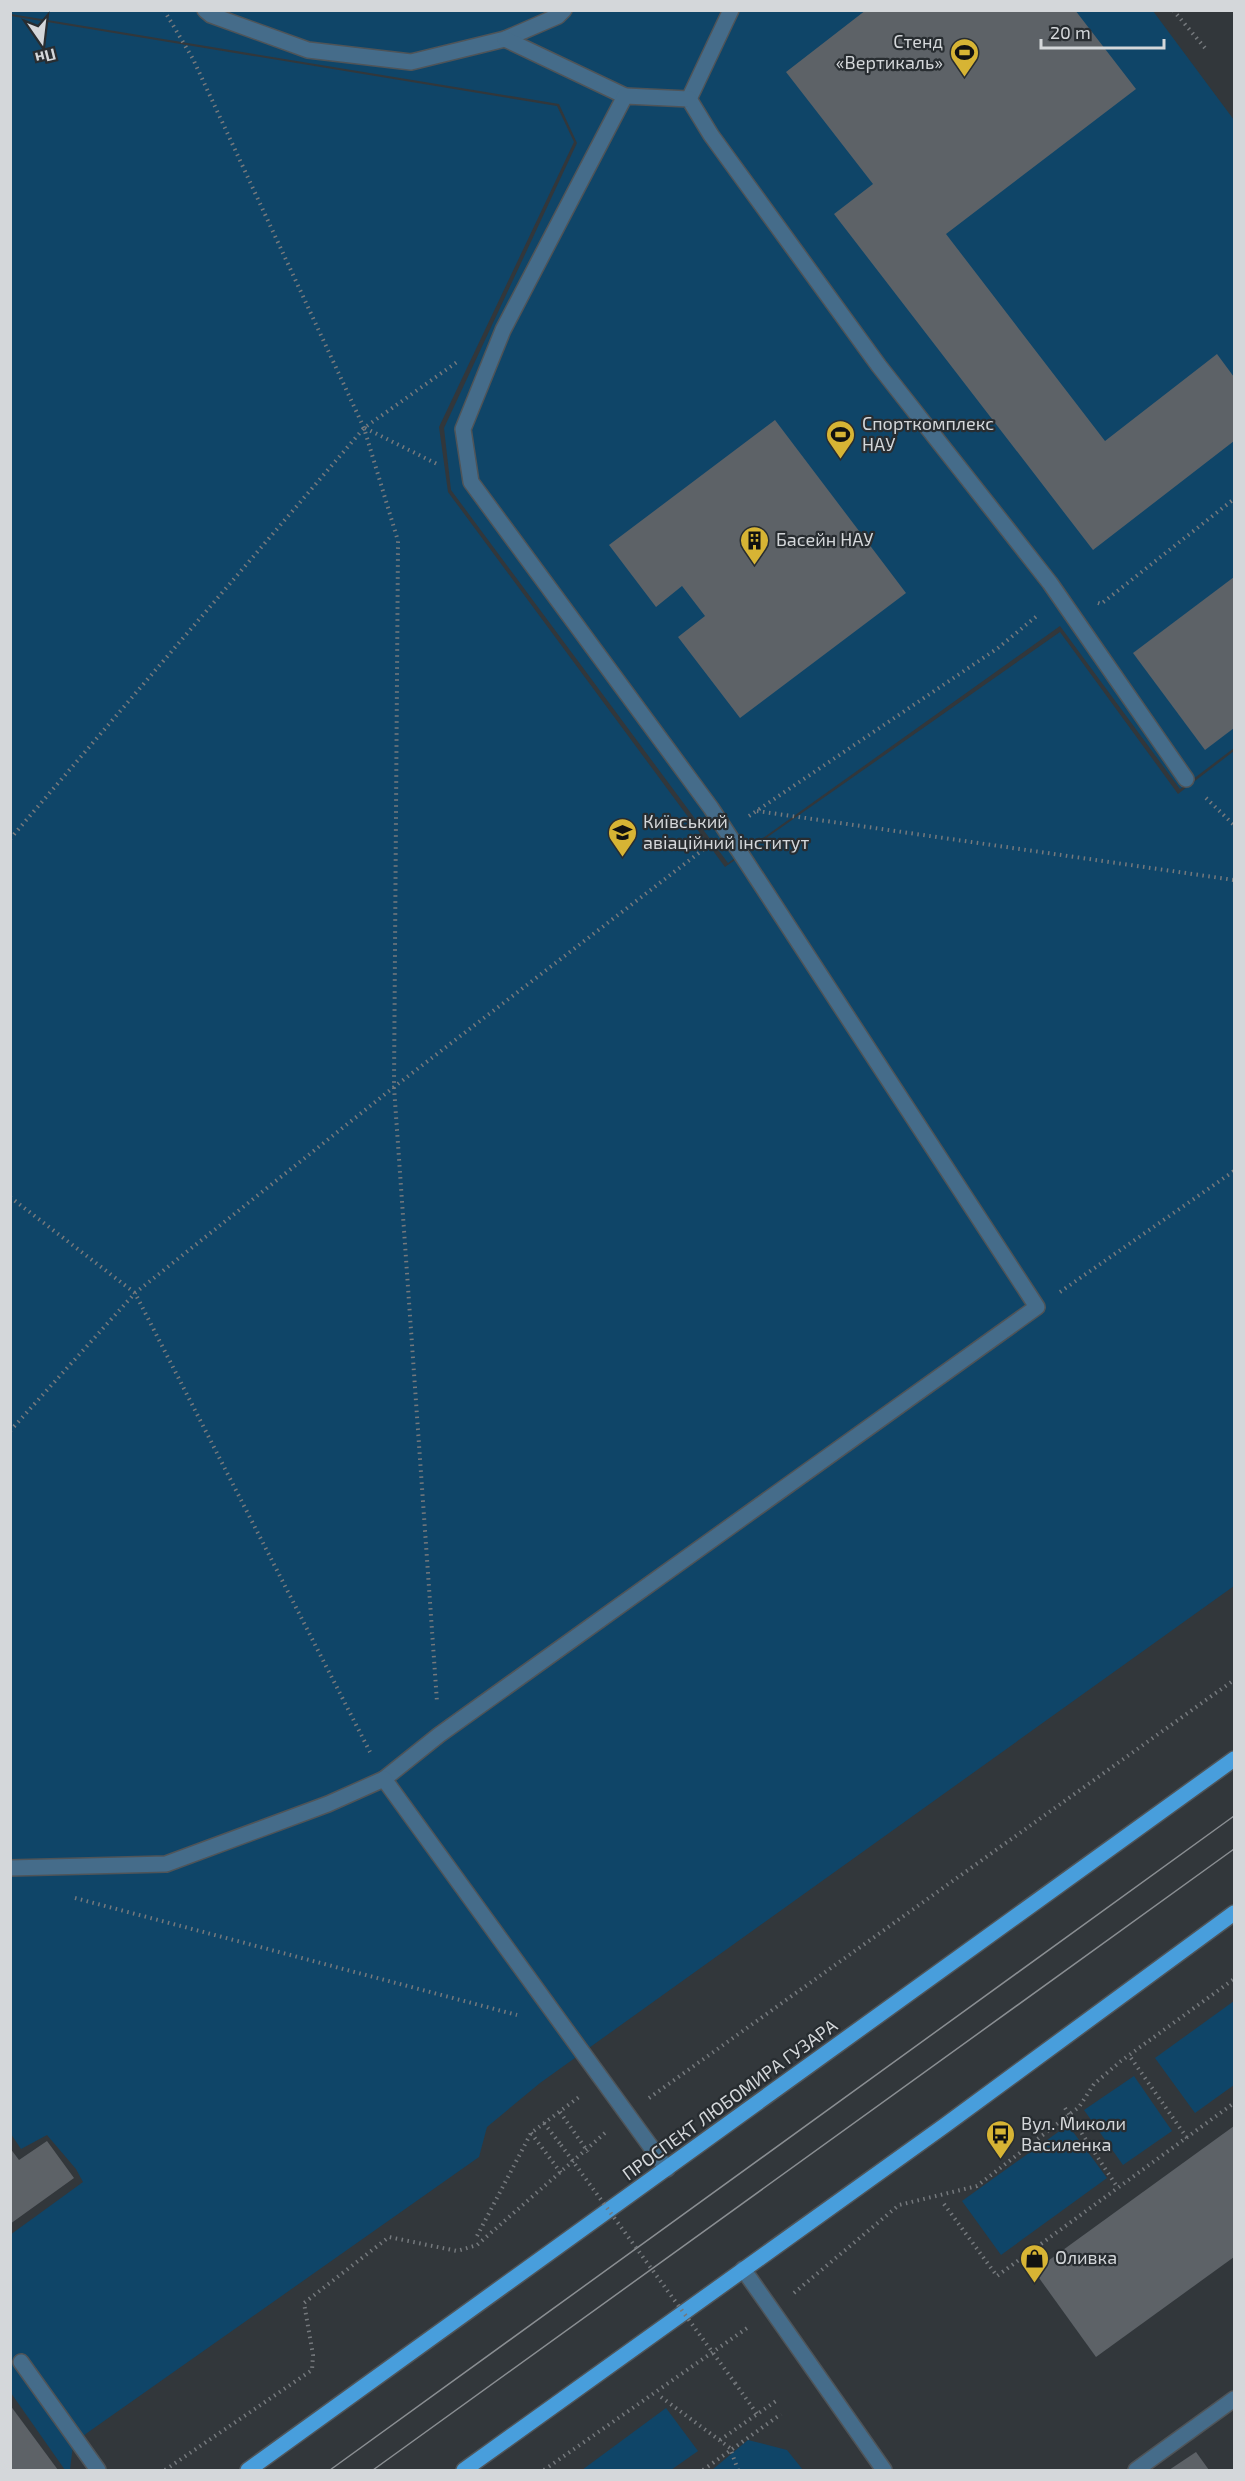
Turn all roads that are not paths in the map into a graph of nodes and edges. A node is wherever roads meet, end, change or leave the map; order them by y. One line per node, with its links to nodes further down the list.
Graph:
1 (205, 10): 4 (street)
2 (564, 10): 4 (street)
3 (731, 10): 6 (street)
4 (505, 39): 5 (street)
5 (625, 96): 6 (street); 9 (street)
6 (689, 99): 7 (street)
7 (1186, 778)
8 (1234, 1759): 12 (main road, ПРОСПЕКТ ЛЮБОМИРА ГУЗАРА)
9 (384, 1779): 10 (street); 12 (street)
10 (10, 1868)
11 (1234, 1913): 13 (main road)
12 (668, 2169): 17 (main road, ПРОСПЕКТ ЛЮБОМИРА ГУЗАРА)
13 (743, 2269): 18 (main road); 19 (street)
14 (21, 2362): 16 (street)
15 (1234, 2399): 20 (street)
16 (98, 2470)
17 (248, 2470)
18 (464, 2470)
19 (884, 2470)
20 (1136, 2470)

